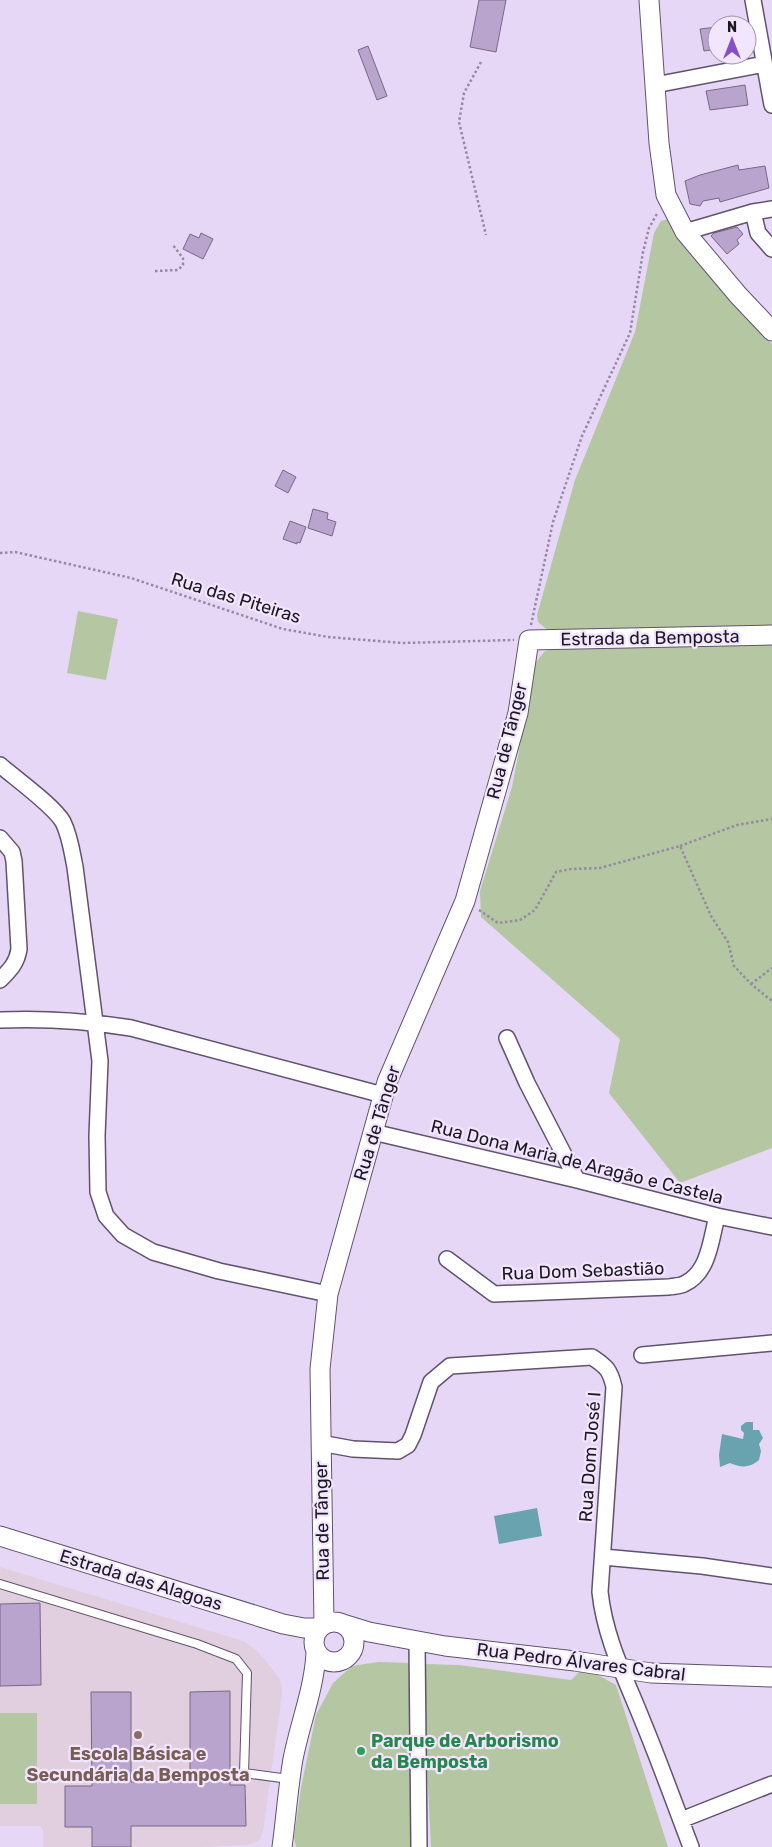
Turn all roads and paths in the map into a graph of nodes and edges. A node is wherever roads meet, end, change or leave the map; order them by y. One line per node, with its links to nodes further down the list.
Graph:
1 (649, 0): 5 (street)
2 (752, 0): 4 (street)
3 (481, 62): 11 (path)
4 (764, 64): 5 (street); 6 (street)
5 (654, 85): 7 (street)
6 (772, 105)
7 (666, 195): 10 (street); 18 (path)
8 (772, 208): 9 (street)
9 (752, 212): 10 (street); 13 (street)
10 (685, 232): 15 (street)
11 (486, 235)
12 (172, 244): 14 (path)
13 (772, 249)
14 (155, 271)
15 (772, 331)
16 (0, 553): 18 (path, Rua das Piteiras)
17 (772, 635): 18 (street, Estrada da Bemposta)
18 (529, 640): 23 (street, Rua de Tânger)
19 (0, 765): 29 (street)
20 (772, 819): 22 (path)
21 (0, 838): 25 (street)
22 (680, 846): 23 (path); 26 (path)
23 (465, 901): 31 (street, Rua de Tânger)
24 (772, 968): 26 (path)
25 (0, 980)
26 (751, 984): 27 (path)
27 (772, 1000)
28 (0, 1020): 29 (street)
29 (95, 1022): 31 (street); 37 (street)
30 (507, 1038): 33 (street)
31 (383, 1094): 32 (street, Rua de Tânger)
32 (373, 1132): 33 (street, Rua Dona Maria de Aragão e Castela); 37 (street, Rua de Tânger)
33 (576, 1180): 34 (street, Rua Dona Maria de Aragão e Castela)
34 (717, 1216): 35 (street, Rua Dona Maria de Aragão e Castela); 36 (street, Rua Dom Sebastião)
35 (772, 1227)
36 (446, 1259)
37 (328, 1294): 40 (street, Rua de Tânger)
38 (772, 1343): 39 (street)
39 (642, 1355)
40 (320, 1443): 42 (street, Rua Dom José I); 47 (street, Rua de Tânger)
41 (0, 1536): 45 (street, Estrada das Alagoas)
42 (603, 1557): 43 (street); 52 (street, Rua Dom José I)
43 (772, 1576)
44 (0, 1584): 55 (lane)
45 (283, 1624): 47 (street, Estrada das Alagoas); 50 (street, Estrada das Alagoas)
46 (343, 1624): 47 (street); 48 (street, Rua Pedro Álvares Cabral); 51 (street)
47 (321, 1626): 50 (street, Rua de Tânger)
48 (391, 1636): 49 (street, Rua Pedro Álvares Cabral); 51 (street)
49 (417, 1642): 52 (street, Rua Pedro Álvares Cabral); 59 (street)
50 (315, 1651): 51 (street); 54 (street, Rua de Tânger)
51 (346, 1657): 54 (street)
52 (620, 1668): 53 (street, Rua Pedro Álvares Cabral); 57 (street, Rua Dom José I)
53 (772, 1677)
54 (313, 1686): 55 (street, Rua de Tânger)
55 (291, 1779): 58 (street, Rua de Tânger)
56 (772, 1784): 57 (street)
57 (681, 1820): 60 (street, Rua Dom José I)
58 (282, 1847)
59 (419, 1847)
60 (691, 1847)

